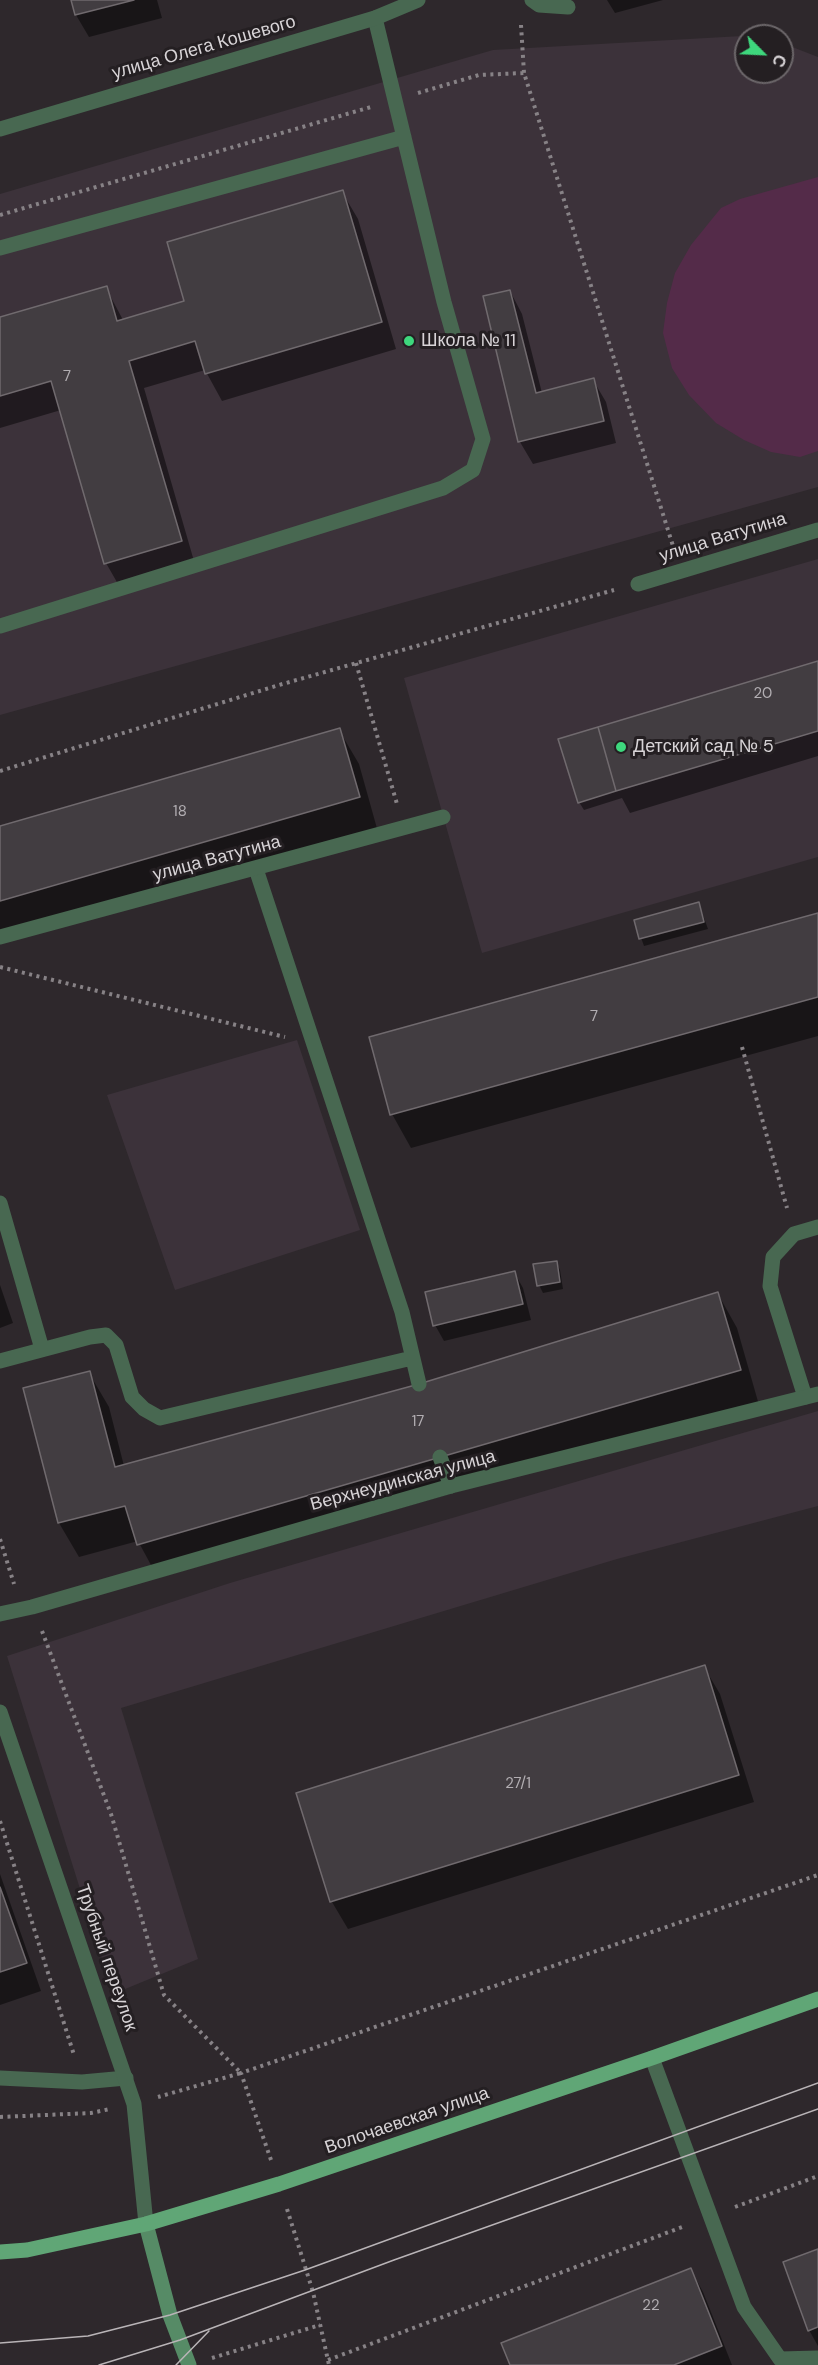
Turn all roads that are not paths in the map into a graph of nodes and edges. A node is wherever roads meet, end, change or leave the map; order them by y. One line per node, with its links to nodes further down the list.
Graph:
1 (418, 0): 4 (street, улица Олега Кошевого)
2 (532, 0): 3 (street)
3 (568, 7)
4 (375, 18): 5 (street, улица Олега Кошевого); 6 (street)
5 (0, 129)
6 (404, 137): 7 (street); 10 (street)
7 (0, 248)
8 (818, 530): 9 (street, улица Ватутина)
9 (638, 584)
10 (0, 626)
11 (443, 817): 12 (street, улица Ватутина)
12 (256, 869): 13 (street, улица Ватутина); 17 (street)
13 (0, 937)
14 (0, 1203): 16 (street)
15 (818, 1227): 20 (street)
16 (42, 1349): 17 (street); 18 (street)
17 (412, 1358): 19 (street)
18 (0, 1361)
19 (419, 1384)
20 (812, 1396): 22 (street, Верхнеудинская улица)
21 (440, 1457): 22 (street)
22 (451, 1486): 23 (street, Верхнеудинская улица)
23 (0, 1614)
24 (0, 1712): 28 (street, Трубный переулок)
25 (818, 1999): 26 (main road, Волочаевская улица)
26 (652, 2058): 29 (main road, Волочаевская улица); 31 (street)
27 (0, 2078): 28 (street)
28 (126, 2078): 29 (street, Трубный переулок)
29 (146, 2224): 30 (main road, Волочаевская улица); 32 (main road)
30 (0, 2252)
31 (818, 2358)
32 (196, 2363)

